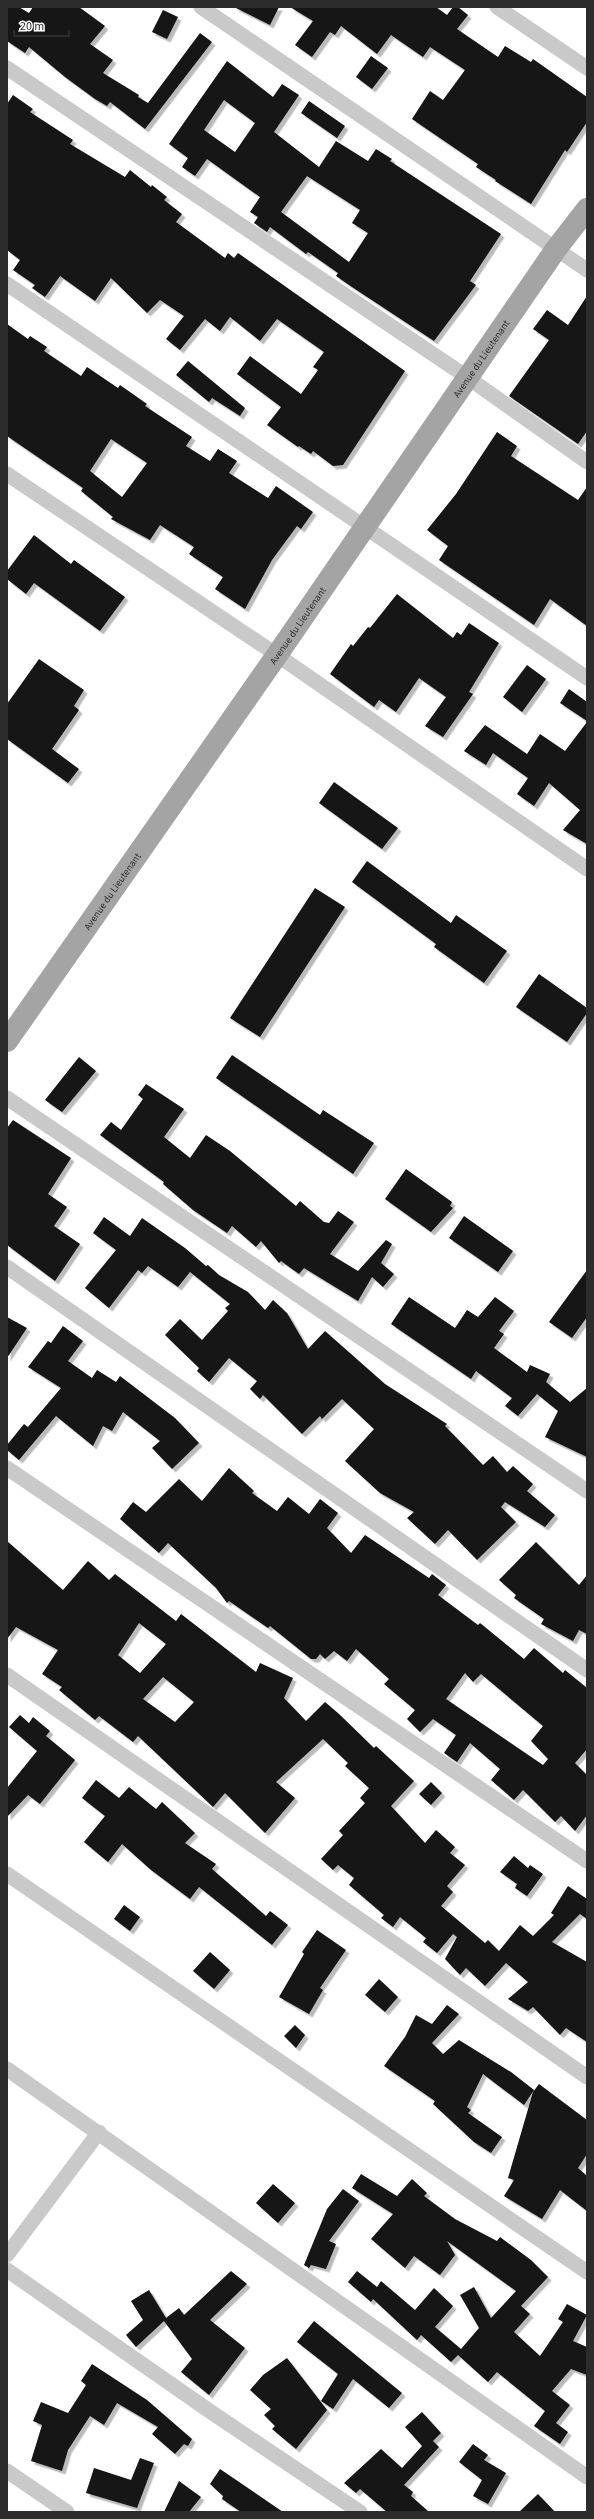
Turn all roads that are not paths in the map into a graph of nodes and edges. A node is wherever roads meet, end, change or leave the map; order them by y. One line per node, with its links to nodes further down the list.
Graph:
1 (201, 7): 6 (street)
2 (497, 7): 4 (street)
3 (7, 68): 9 (street)
4 (587, 68)
5 (587, 209): 6 (main road, Avenue du Lieutenant)
6 (556, 249): 7 (street); 9 (main road, Avenue du Lieutenant)
7 (587, 270)
8 (7, 284): 12 (street)
9 (467, 378): 10 (street); 12 (main road, Avenue du Lieutenant)
10 (587, 462)
11 (7, 474): 13 (street)
12 (365, 525): 13 (main road, Avenue du Lieutenant); 14 (street)
13 (277, 655): 15 (street); 16 (main road, Avenue du Lieutenant)
14 (587, 678)
15 (587, 870)
16 (7, 1041)
17 (7, 1098): 20 (street)
18 (7, 1267): 21 (street)
19 (7, 1468): 23 (street)
20 (587, 1491)
21 (587, 1670)
22 (7, 1675): 26 (street)
23 (587, 1861)
24 (7, 1874): 30 (street)
25 (7, 2068): 27 (street)
26 (587, 2077)
27 (98, 2132): 28 (street); 32 (street)
28 (7, 2255)
29 (7, 2270): 34 (street)
30 (587, 2272)
31 (7, 2471): 33 (street)
32 (587, 2477)
33 (66, 2512)
34 (360, 2512)

